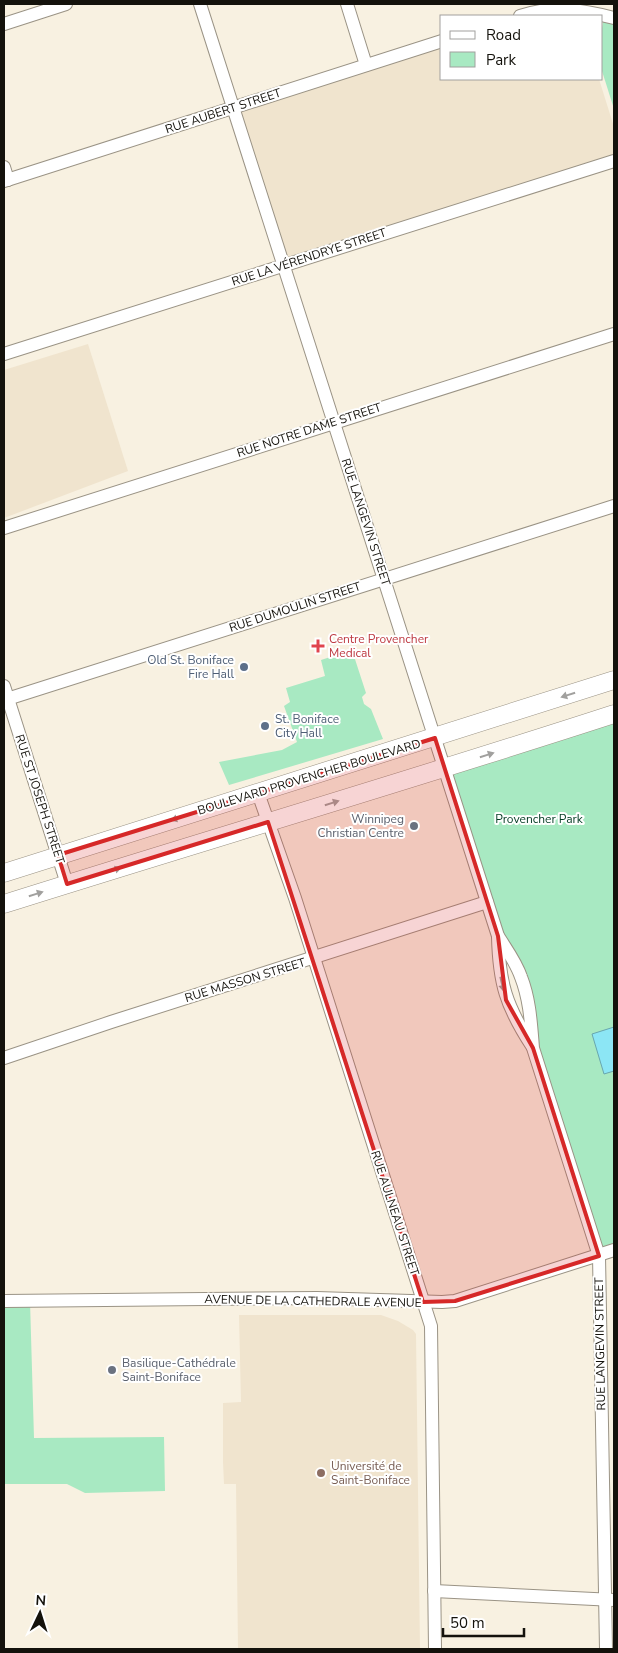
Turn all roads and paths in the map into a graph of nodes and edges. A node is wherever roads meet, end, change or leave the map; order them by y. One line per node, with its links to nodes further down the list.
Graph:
1 (66, 4): 6 (street)
2 (200, 4): 9 (street, RUE LANGEVIN STREET)
3 (346, 4): 8 (street)
4 (522, 12): 5 (street)
5 (602, 15)
6 (4, 24)
7 (440, 42): 8 (street, RUE AUBERT STREET)
8 (366, 65): 9 (street, RUE AUBERT STREET)
9 (233, 108): 12 (street, RUE AUBERT STREET); 13 (street, RUE LANGEVIN STREET)
10 (614, 161): 13 (street, RUE LA VÉRENDRYE STREET)
11 (4, 167): 12 (street)
12 (6, 180)
13 (284, 265): 15 (street, RUE LA VÉRENDRYE STREET); 16 (street, RUE LANGEVIN STREET)
14 (614, 334): 16 (street, RUE NOTRE DAME STREET)
15 (4, 354)
16 (334, 422): 18 (street, RUE NOTRE DAME STREET); 19 (street, RUE LANGEVIN STREET)
17 (614, 506): 19 (street, RUE DUMOULIN STREET)
18 (4, 528)
19 (384, 579): 22 (street, RUE DUMOULIN STREET); 24 (street, RUE LANGEVIN STREET)
20 (614, 680): 24 (main road, BOULEVARD PROVENCHER BOULEVARD, one-way to 24)
21 (4, 686): 22 (street, RUE ST JOSEPH STREET)
22 (6, 699): 28 (street, RUE ST JOSEPH STREET)
23 (614, 714): 25 (main road, one-way to 23)
24 (434, 738): 25 (street, RUE LANGEVIN STREET); 26 (main road, BOULEVARD PROVENCHER BOULEVARD)
25 (445, 769): 27 (main road, one-way to 25); 31 (street, RUE LANGEVIN STREET)
26 (258, 793): 27 (street, RUE AULNEAU STREET); 28 (main road, BOULEVARD PROVENCHER BOULEVARD, one-way to 28)
27 (268, 822): 30 (main road, one-way to 27); 34 (street, RUE AULNEAU STREET)
28 (58, 855): 29 (main road, BOULEVARD PROVENCHER BOULEVARD); 30 (street, RUE ST JOSEPH STREET)
29 (4, 872)
30 (68, 884): 32 (main road, one-way to 30)
31 (487, 902): 33 (street, RUE LANGEVIN STREET); 34 (street, RUE MASSON STREET)
32 (4, 904)
33 (498, 936): 35 (street, RUE LANGEVIN STREET); 35 (street, RUE LANGEVIN STREET, one-way to 35)
34 (313, 958): 36 (street, RUE MASSON STREET); 40 (street, RUE AULNEAU STREET)
35 (533, 1048): 38 (street, RUE LANGEVIN STREET)
36 (4, 1058)
37 (614, 1250): 38 (street, AVENUE DE LA CATHEDRALE AVENUE)
38 (599, 1256): 40 (street, AVENUE DE LA CATHEDRALE AVENUE); 42 (street, RUE LANGEVIN STREET)
39 (4, 1301): 40 (street, AVENUE DE LA CATHEDRALE AVENUE)
40 (424, 1302): 41 (street, RUE AULNEAU STREET)
41 (434, 1591): 42 (street); 43 (street, RUE AULNEAU STREET)
42 (610, 1600): 44 (street, RUE LANGEVIN STREET)
43 (435, 1649)
44 (606, 1649)

